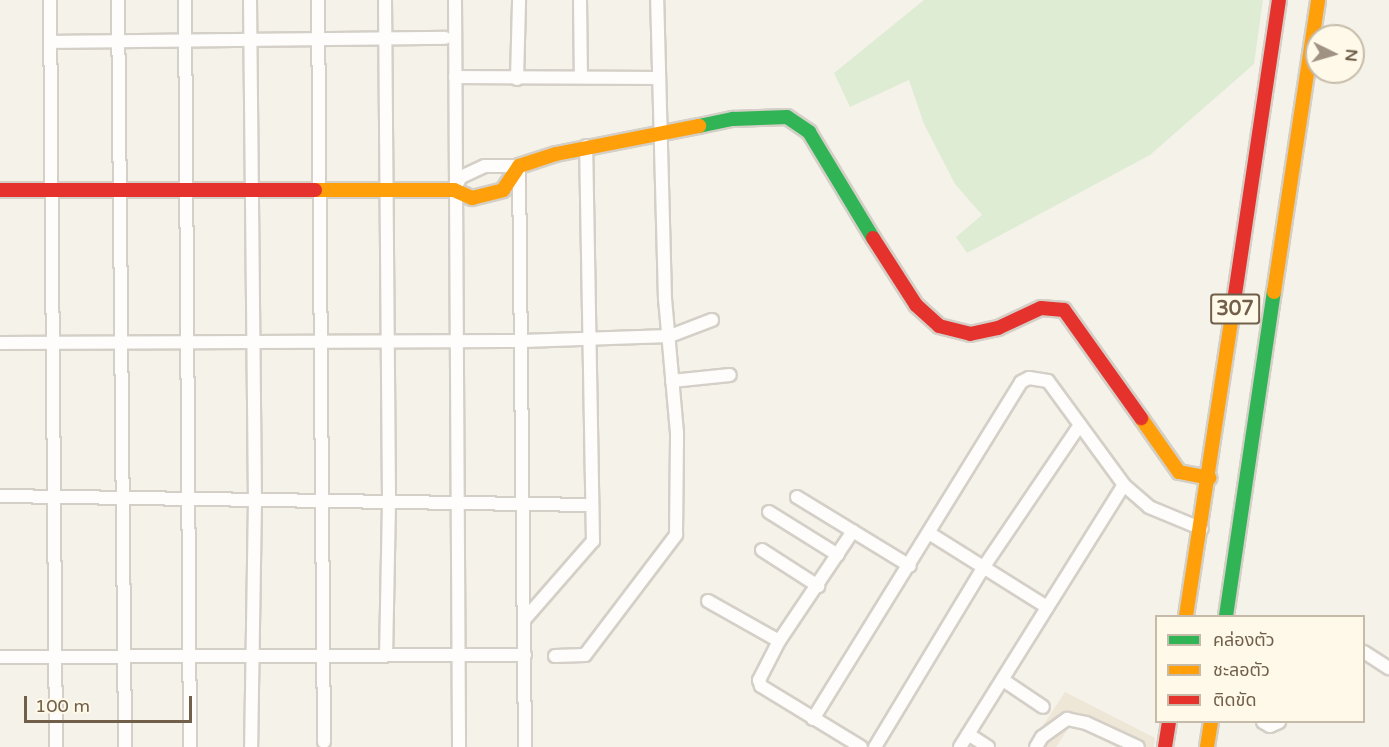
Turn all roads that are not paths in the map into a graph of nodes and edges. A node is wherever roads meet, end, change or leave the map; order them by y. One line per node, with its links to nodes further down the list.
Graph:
1 (50, 0): 17 (street)
2 (118, 0): 18 (street)
3 (185, 0): 19 (street)
4 (250, 0): 15 (street)
5 (318, 0): 16 (street)
6 (385, 0): 14 (street)
7 (455, 0): 20 (street)
8 (519, 0): 23 (street)
9 (580, 0): 21 (street)
10 (657, 0): 22 (street)
11 (1279, 0): 50 (street, 307)
12 (1318, 0): 75 (street, 307)
13 (445, 38): 14 (street)
14 (386, 40): 16 (street); 31 (street)
15 (251, 41): 16 (street); 19 (street); 29 (street)
16 (319, 41): 30 (street)
17 (50, 42): 18 (street); 33 (street)
18 (120, 42): 19 (street); 28 (street)
19 (186, 42): 27 (street)
20 (455, 77): 23 (street); 34 (street)
21 (580, 77): 22 (street); 23 (street)
22 (658, 78): 24 (street)
23 (517, 79)
24 (662, 131): 25 (street); 36 (street); 50 (street)
25 (586, 146): 26 (street); 37 (street)
26 (519, 166): 34 (street); 34 (street); 43 (street)
27 (186, 188): 28 (street); 29 (street); 39 (street)
28 (120, 189): 33 (street); 44 (street)
29 (254, 189): 30 (street); 40 (street)
30 (320, 189): 31 (street); 41 (street)
31 (387, 189): 34 (street); 38 (street)
32 (0, 190): 33 (street)
33 (51, 190): 46 (street)
34 (454, 190): 42 (street)
35 (712, 320): 36 (street)
36 (670, 336): 37 (street); 48 (street)
37 (590, 338): 43 (street); 62 (street)
38 (388, 340): 41 (street); 42 (street); 59 (street)
39 (187, 341): 40 (street); 44 (street); 56 (street)
40 (254, 341): 41 (street); 57 (street)
41 (321, 341): 58 (street)
42 (457, 341): 43 (street); 60 (street)
43 (522, 341): 61 (street)
44 (120, 342): 46 (street); 55 (street)
45 (0, 343): 46 (street)
46 (53, 343): 53 (street)
47 (730, 375): 48 (street)
48 (672, 381): 86 (street)
49 (1080, 425): 51 (street); 66 (street); 70 (street)
50 (1209, 478): 64 (street, 307)
51 (1124, 485): 64 (street); 73 (street)
52 (0, 496): 53 (street)
53 (54, 497): 55 (street); 88 (street)
54 (797, 497): 65 (street)
55 (121, 498): 56 (street); 82 (street)
56 (187, 499): 57 (street); 83 (street)
57 (255, 500): 58 (street); 84 (street)
58 (322, 501): 59 (street); 79 (street)
59 (389, 502): 60 (street); 80 (street)
60 (456, 503): 61 (street); 85 (street)
61 (525, 504): 62 (street); 76 (street)
62 (591, 505): 76 (street)
63 (769, 512): 68 (street)
64 (1202, 529): 74 (street, 307)
65 (853, 531): 68 (street); 69 (street)
66 (928, 532): 69 (street); 70 (street)
67 (762, 550): 71 (street)
68 (838, 555): 71 (street)
69 (910, 566): 92 (street)
70 (983, 568): 73 (street); 104 (street)
71 (818, 586): 77 (street)
72 (708, 601): 77 (street)
73 (1047, 607): 90 (street)
74 (1186, 615)
75 (1226, 615)
76 (524, 620): 81 (street)
77 (780, 641): 92 (street)
78 (1365, 653): 89 (street)
79 (324, 655): 80 (street); 84 (street); 96 (street)
80 (386, 655): 85 (street)
81 (525, 655): 85 (street); 102 (street)
82 (124, 656): 83 (street); 88 (street); 98 (street)
83 (189, 656): 84 (street); 99 (street)
84 (253, 656): 100 (street)
85 (459, 656): 101 (street)
86 (555, 656)
87 (0, 657): 88 (street)
88 (58, 657): 97 (street)
89 (1389, 668)
90 (1003, 680): 91 (street); 95 (street)
91 (1043, 707)
92 (813, 719): 103 (street)
93 (1169, 723): 109 (street)
94 (1211, 723): 110 (street)
95 (968, 734): 105 (street); 106 (street)
96 (324, 742)
97 (56, 747)
98 (125, 747)
99 (190, 747)
100 (251, 747)
101 (459, 747)
102 (525, 747)
103 (861, 747)
104 (875, 747)
105 (960, 747)
106 (988, 747)
107 (1036, 747): 108 (street)
108 (1138, 747)
109 (1165, 747)
110 (1207, 747)

